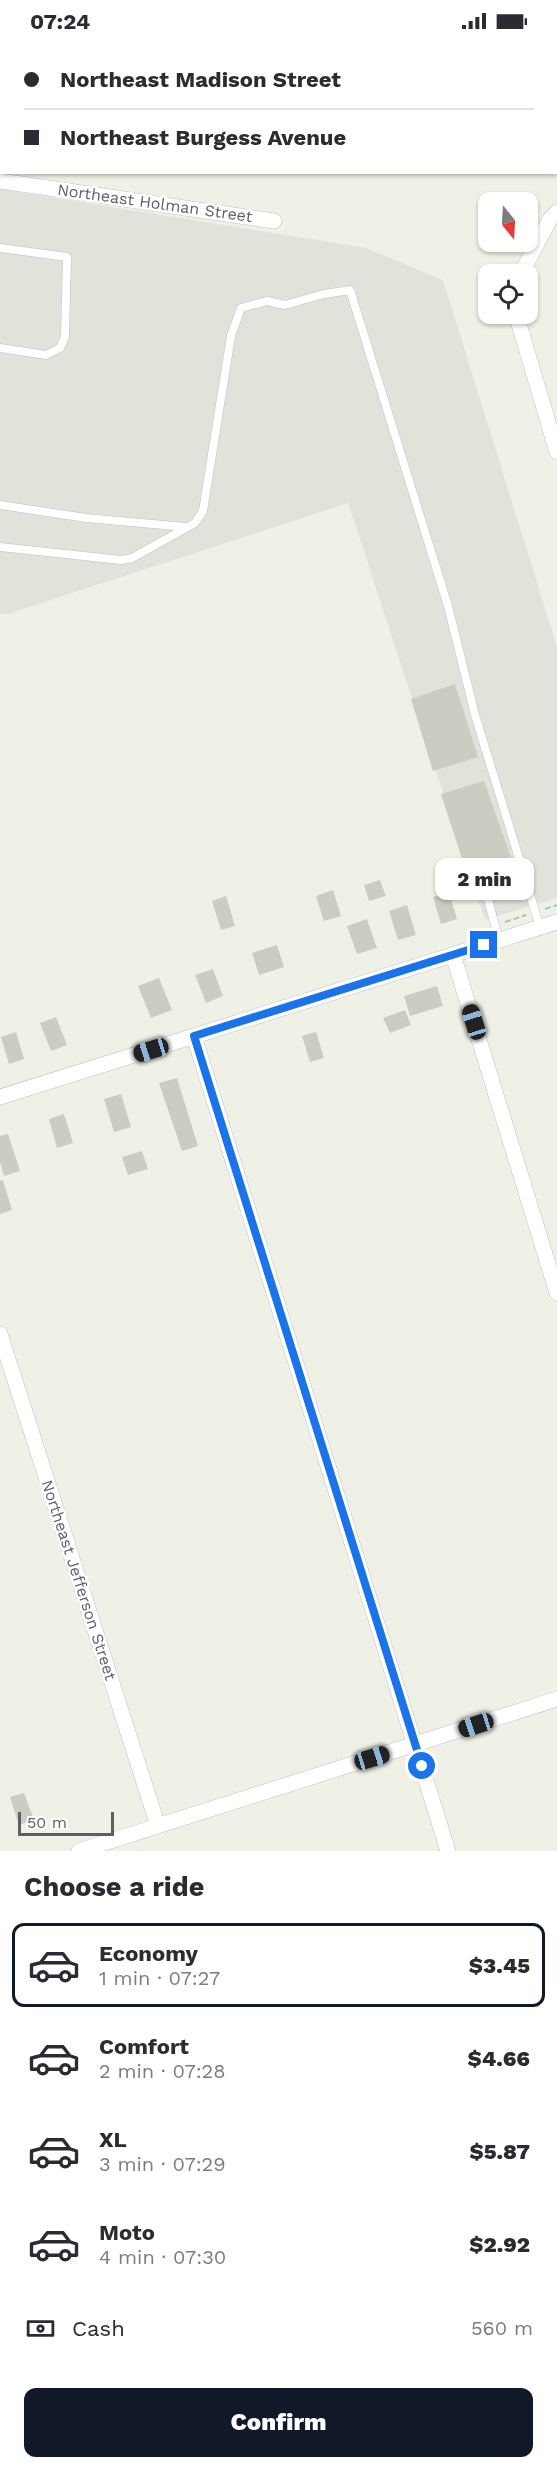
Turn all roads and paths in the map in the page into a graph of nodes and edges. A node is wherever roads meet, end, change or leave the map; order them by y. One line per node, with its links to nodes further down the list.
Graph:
1 (0, 181): 3 (street, Northeast Holman Street)
2 (557, 212): 5 (street)
3 (274, 220)
4 (0, 248): 7 (lane)
5 (526, 264)
6 (519, 324): 8 (street)
7 (0, 348)
8 (557, 452)
9 (0, 505): 10 (lane)
10 (188, 527): 11 (lane); 12 (lane)
11 (0, 547)
12 (522, 868): 14 (lane); 15 (lane)
13 (557, 922): 14 (street)
14 (540, 927): 15 (street)
15 (499, 940): 16 (street)
16 (453, 955): 17 (street); 19 (street)
17 (194, 1036): 18 (street); 22 (street)
18 (0, 1097)
19 (557, 1293)
20 (0, 1334): 23 (street, Northeast Jefferson Street)
21 (557, 1700): 22 (street)
22 (415, 1745): 23 (street); 25 (street)
23 (158, 1826): 24 (street)
24 (79, 1851)
25 (448, 1851)

